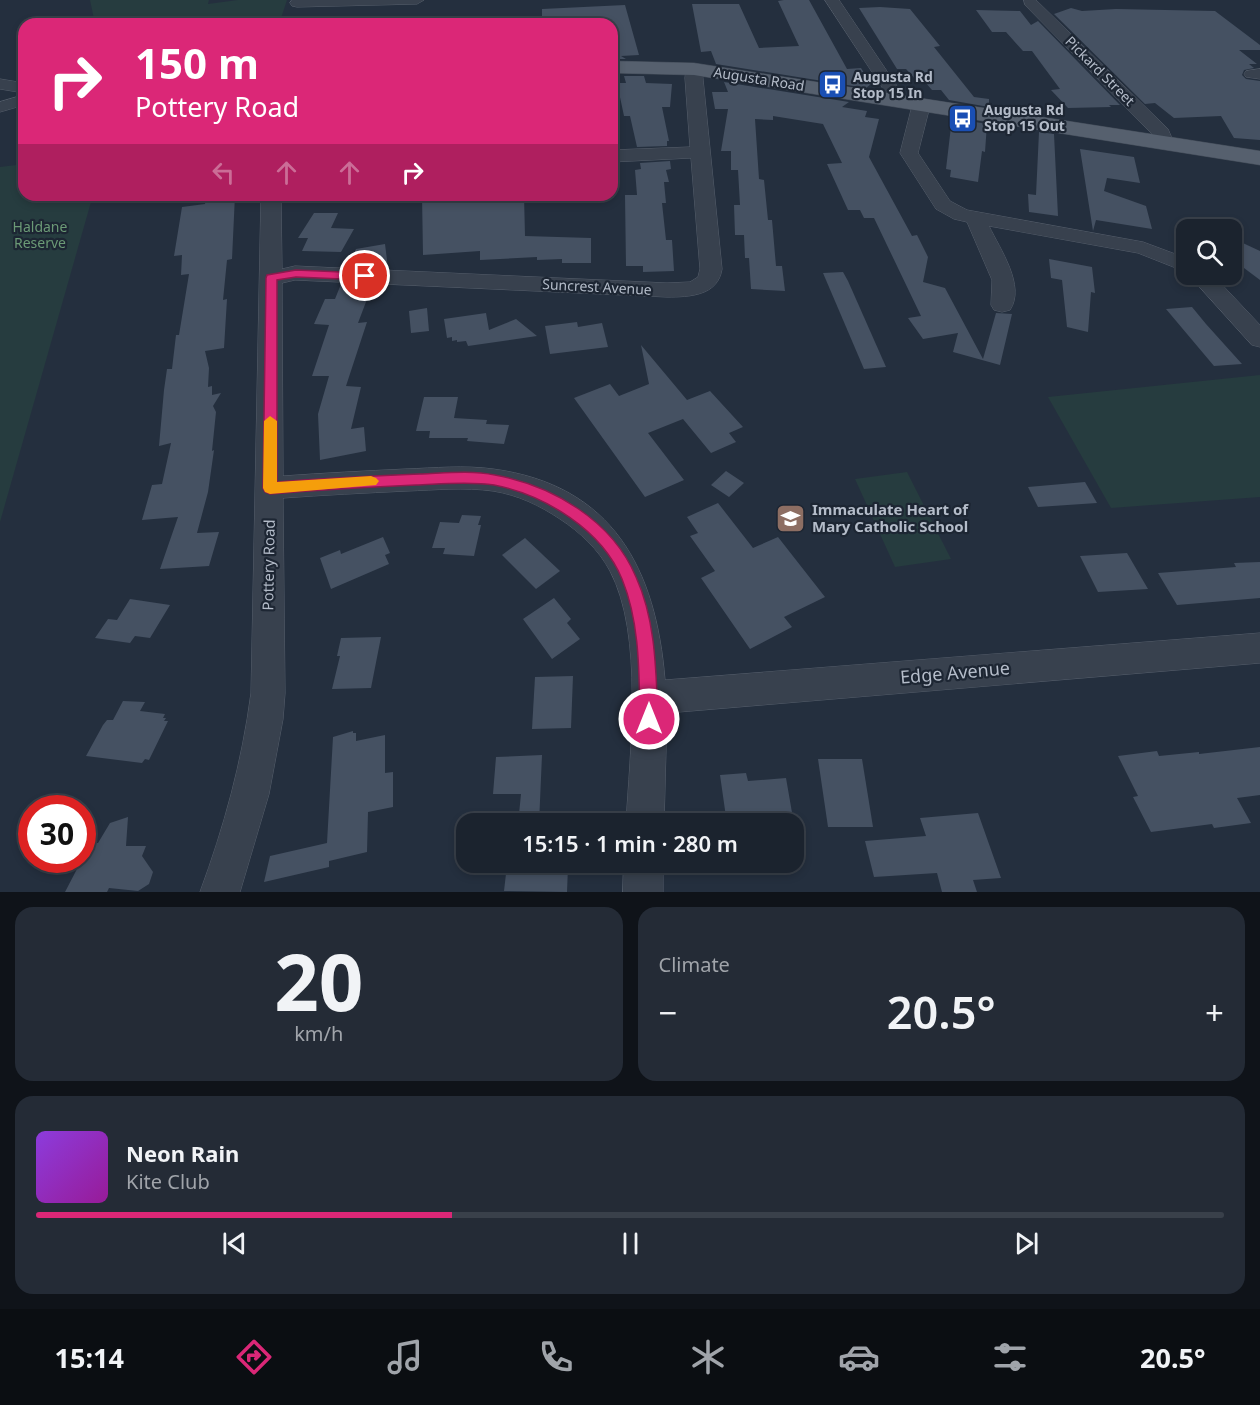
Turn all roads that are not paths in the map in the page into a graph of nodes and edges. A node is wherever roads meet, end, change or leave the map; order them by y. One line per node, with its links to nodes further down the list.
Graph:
1 (417, 0): 4 (street)
2 (832, 0): 9 (street)
3 (1029, 1): 13 (street, Pickard Street)
4 (296, 6)
5 (618, 67): 6 (main road, Augusta Road)
6 (694, 69): 9 (main road, Augusta Road); 14 (street, Suncrest Avenue)
7 (0, 84): 8 (street)
8 (18, 87)
9 (892, 101): 11 (main road, Augusta Road)
10 (18, 102): 12 (street)
11 (921, 106): 13 (main road, Augusta Road); 18 (street)
12 (0, 107)
13 (1166, 143): 16 (main road, Augusta Road)
14 (699, 152): 15 (street); 20 (street, Suncrest Avenue)
15 (618, 156)
16 (1260, 158)
17 (271, 201): 20 (street, Pottery Road)
18 (975, 218): 19 (street); 22 (street)
19 (1176, 261)
20 (271, 278): 24 (street, Pottery Road)
21 (1208, 285): 23 (street)
22 (1002, 304)
23 (1260, 339)
24 (270, 488): 26 (street); 29 (street, Pottery Road)
25 (1260, 648): 26 (street, Edge Avenue)
26 (650, 698): 27 (street)
27 (645, 813)
28 (644, 873): 30 (street)
29 (220, 892)
30 (643, 892)

